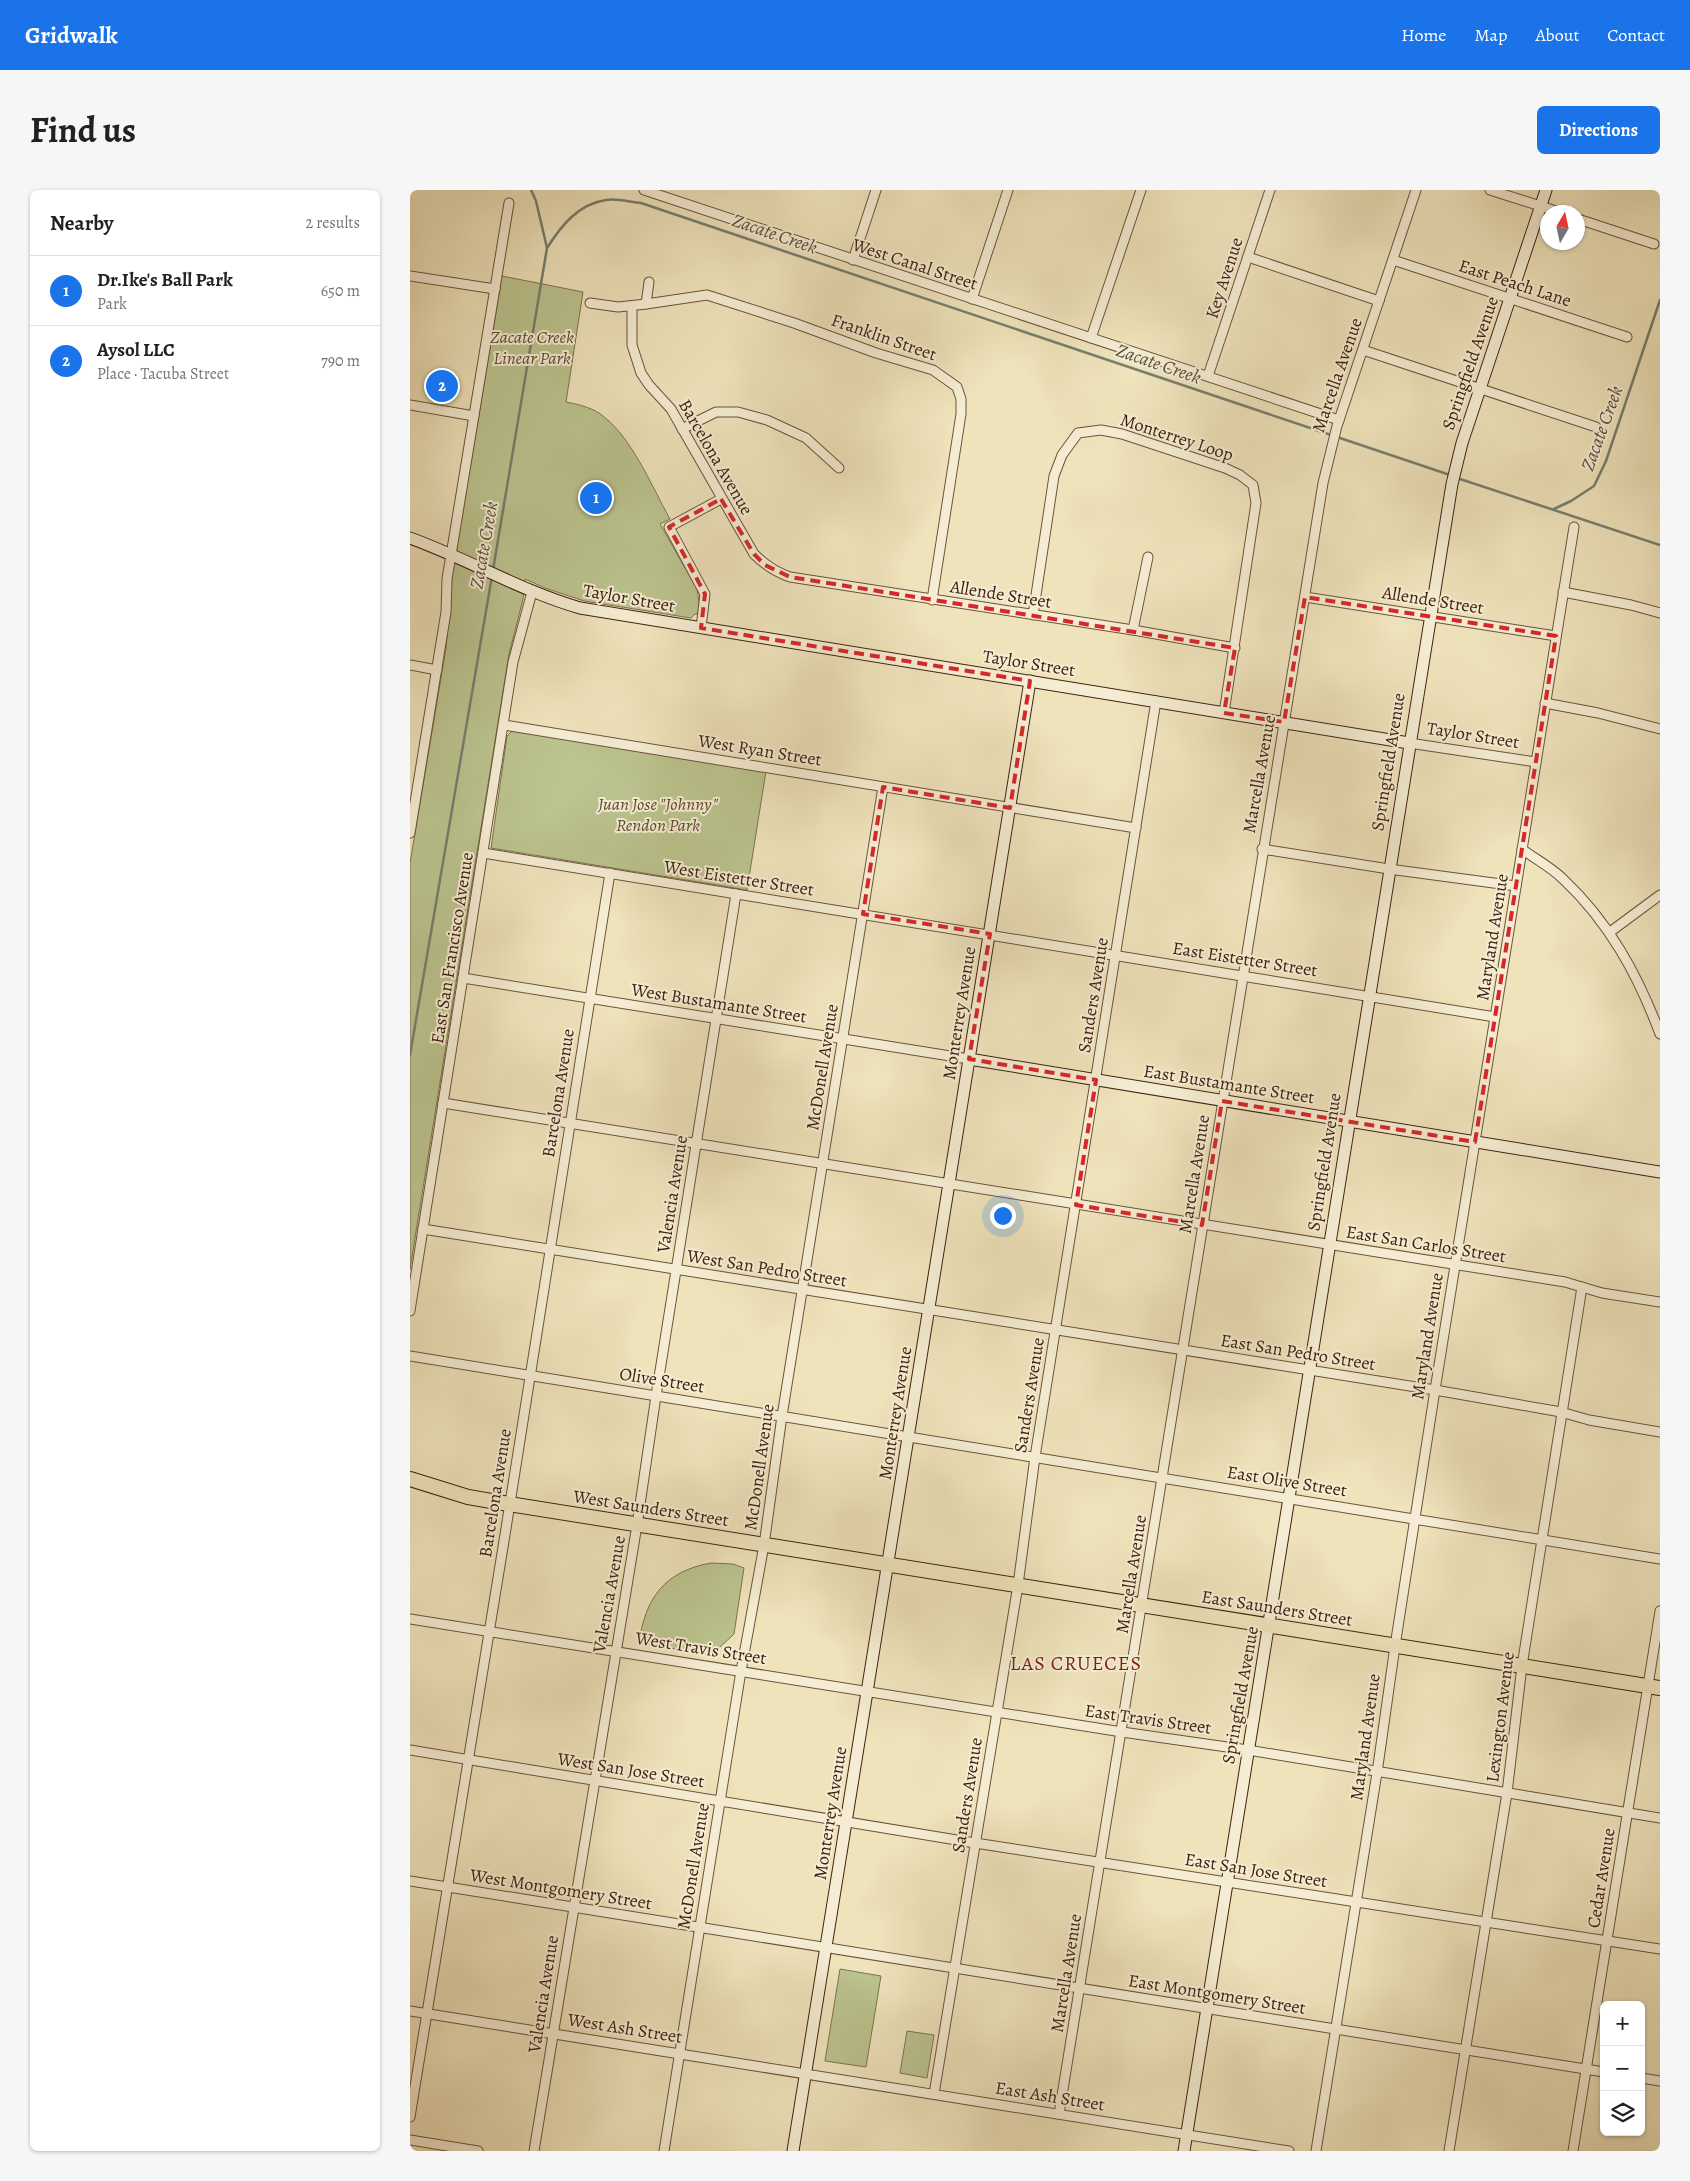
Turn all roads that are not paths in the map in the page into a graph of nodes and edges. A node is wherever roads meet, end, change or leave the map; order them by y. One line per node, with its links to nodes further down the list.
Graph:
1 (644, 190): 16 (street, West Canal Street)
2 (876, 190): 16 (street)
3 (1008, 190): 22 (street)
4 (1141, 190): 28 (street)
5 (1270, 190): 15 (street, Key Avenue)
6 (1416, 190): 17 (street, Marcella Avenue)
7 (1490, 190): 11 (street)
8 (1546, 190): 10 (street, Springfield Avenue)
9 (509, 203): 20 (street)
10 (1542, 205)
11 (1540, 207)
12 (1540, 210): 21 (street, Springfield Avenue)
13 (1585, 221): 14 (street)
14 (1654, 244)
15 (1248, 257): 23 (street); 30 (street, Key Avenue)
16 (853, 260): 22 (street, West Canal Street)
17 (1393, 260): 21 (street, East Peach Lane); 23 (street, Marcella Avenue)
18 (410, 276): 20 (street)
19 (649, 282): 25 (street)
20 (495, 289): 33 (street)
21 (1510, 298): 27 (street, East Peach Lane); 31 (street, Springfield Avenue)
22 (972, 299): 28 (street, West Canal Street)
23 (1379, 301): 29 (street, Marcella Avenue)
24 (590, 304): 26 (street, Franklin Street)
25 (646, 304): 26 (street, Franklin Street); 47 (street, Franklin Street)
26 (632, 307): 36 (street, Barcelona Avenue)
27 (1627, 337)
28 (1091, 338): 30 (street, West Canal Street)
29 (1363, 350): 31 (street); 34 (street, Marcella Avenue)
30 (1208, 376): 34 (street, West Canal Street)
31 (1480, 389): 35 (street); 50 (street, Springfield Avenue)
32 (410, 405): 33 (street)
33 (474, 416): 41 (street)
34 (1338, 423): 46 (street, Marcella Avenue)
35 (1596, 427)
36 (682, 430): 37 (street); 38 (street, Barcelona Avenue)
37 (839, 468)
38 (721, 498): 43 (street, Barcelona Avenue); 51 (street)
39 (1574, 528): 45 (street, Maryland Avenue)
40 (410, 538): 41 (street, Taylor Street)
41 (451, 555): 44 (street, Taylor Street); 56 (street)
42 (1148, 557): 52 (street)
43 (764, 565): 47 (street, Allende Street)
44 (532, 592): 51 (street, Taylor Street); 62 (street, East San Francisco Avenue)
45 (1563, 592): 48 (street); 53 (street, Maryland Avenue)
46 (1305, 598): 50 (street, Allende Street); 61 (street, Marcella Avenue)
47 (932, 600): 49 (street, Allende Street)
48 (1660, 613)
49 (1033, 615): 52 (street, Allende Street); 54 (street, Monterrey Loop)
50 (1430, 615): 53 (street, Allende Street); 64 (street, Springfield Avenue)
51 (702, 628): 57 (street, Taylor Street)
52 (1133, 630): 54 (street, Allende Street)
53 (1556, 636): 59 (street, Maryland Avenue)
54 (1235, 648): 60 (street, Monterrey Loop)
55 (410, 666): 56 (street)
56 (437, 670): 67 (street)
57 (1030, 681): 58 (street, Taylor Street); 68 (street, Monterrey Avenue)
58 (1156, 702): 60 (street, Taylor Street); 69 (street, Sanders Avenue)
59 (1546, 704): 63 (street); 65 (street, Maryland Avenue)
60 (1224, 712): 61 (street, Taylor Street)
61 (1284, 722): 64 (street, Taylor Street); 71 (street, Marcella Avenue)
62 (504, 724): 66 (street, West Ryan Street); 73 (street, East San Francisco Avenue)
63 (1660, 729)
64 (1409, 743): 65 (street, Taylor Street); 74 (street, Springfield Avenue)
65 (1536, 762): 72 (street, Maryland Avenue)
66 (883, 787): 68 (street, West Ryan Street); 79 (street, McDonell Avenue)
67 (413, 796): 70 (street)
68 (1010, 808): 69 (street, West Ryan Street); 81 (street, Monterrey Avenue)
69 (1136, 828): 82 (street, Sanders Avenue)
70 (410, 833)
71 (1262, 849): 74 (street); 83 (street, Marcella Avenue)
72 (1522, 849): 76 (street, Maryland Avenue); 80 (street)
73 (483, 853): 75 (street, West Eistetter Street); 84 (street, East San Francisco Avenue)
74 (1389, 869): 76 (street); 85 (street, Springfield Avenue)
75 (610, 873): 77 (street, West Eistetter Street); 86 (street, Barcelona Avenue)
76 (1516, 886): 87 (street, Maryland Avenue)
77 (736, 894): 79 (street, West Eistetter Street); 88 (street, Valencia Avenue)
78 (1660, 895): 80 (street)
79 (863, 914): 81 (street, West Eistetter Street); 90 (street, McDonell Avenue)
80 (1610, 932): 89 (street)
81 (990, 934): 82 (street, East Eistetter Street); 91 (street, Monterrey Avenue)
82 (1116, 955): 83 (street, East Eistetter Street); 92 (street, Sanders Avenue)
83 (1242, 975): 85 (street, East Eistetter Street); 93 (street, Marcella Avenue)
84 (463, 978): 86 (street, West Bustamante Street); 94 (street, East San Francisco Avenue)
85 (1368, 996): 87 (street, East Eistetter Street); 95 (street, Springfield Avenue)
86 (590, 999): 88 (street, West Bustamante Street); 96 (street, Barcelona Avenue)
87 (1495, 1017): 97 (street, Maryland Avenue)
88 (716, 1019): 90 (street, West Bustamante Street); 98 (street, Valencia Avenue)
89 (1660, 1034)
90 (843, 1039): 91 (street, West Bustamante Street); 99 (street, McDonell Avenue)
91 (970, 1059): 92 (street, East Bustamante Street); 101 (street, Monterrey Avenue)
92 (1096, 1080): 93 (street, East Bustamante Street); 102 (street, Sanders Avenue)
93 (1222, 1101): 95 (street, East Bustamante Street); 103 (street, Marcella Avenue)
94 (443, 1103): 96 (street, East San Carlos Street); 104 (street, East San Francisco Avenue)
95 (1348, 1122): 97 (street, East Bustamante Street); 105 (street, Springfield Avenue)
96 (570, 1123): 98 (street, East San Carlos Street); 106 (street, Barcelona Avenue)
97 (1475, 1142): 100 (street, East Bustamante Street); 107 (street, Maryland Avenue)
98 (696, 1144): 99 (street, East San Carlos Street); 108 (street, Valencia Avenue)
99 (823, 1164): 101 (street, East San Carlos Street); 110 (street, McDonell Avenue)
100 (1660, 1172)
101 (949, 1185): 102 (street, East San Carlos Street); 112 (street, Monterrey Avenue)
102 (1076, 1205): 103 (street, East San Carlos Street); 114 (street, Sanders Avenue)
103 (1202, 1225): 105 (street, East San Carlos Street); 115 (street, Marcella Avenue)
104 (423, 1229): 106 (street, West San Pedro Street); 113 (street, East San Francisco Avenue)
105 (1329, 1244): 107 (street, East San Carlos Street); 117 (street, Springfield Avenue)
106 (550, 1249): 108 (street, West San Pedro Street); 118 (street, Barcelona Avenue)
107 (1456, 1265): 109 (street, East San Carlos Street); 119 (street, Maryland Avenue)
108 (676, 1270): 110 (street, West San Pedro Street); 120 (street, Valencia Avenue)
109 (1582, 1287): 111 (street, East San Carlos Street); 121 (street, Lexington Avenue)
110 (802, 1290): 112 (street, West San Pedro Street); 122 (street, McDonell Avenue)
111 (1660, 1302)
112 (929, 1310): 114 (street, East San Pedro Street); 124 (street, Monterrey Avenue)
113 (410, 1311)
114 (1056, 1330): 115 (street, East San Pedro Street); 125 (street, Sanders Avenue)
115 (1182, 1350): 117 (street, East San Pedro Street); 126 (street, Marcella Avenue)
116 (410, 1356): 118 (street, Olive Street)
117 (1309, 1370): 119 (street, East San Pedro Street); 128 (street, Springfield Avenue)
118 (529, 1375): 120 (street, Olive Street); 129 (street, Barcelona Avenue)
119 (1435, 1390): 121 (street, East San Pedro Street); 130 (street, Maryland Avenue)
120 (656, 1396): 122 (street, Olive Street); 131 (street, Valencia Avenue)
121 (1561, 1412): 123 (street, East San Pedro Street); 132 (street, Lexington Avenue)
122 (782, 1416): 124 (street, Olive Street); 133 (street, McDonell Avenue)
123 (1660, 1432)
124 (909, 1437): 125 (street, East Olive Street); 135 (street, Monterrey Avenue)
125 (1035, 1457): 126 (street, East Olive Street); 136 (street, Sanders Avenue)
126 (1162, 1478): 128 (street, East Olive Street); 137 (street, Marcella Avenue)
127 (410, 1479): 129 (main road, West Saunders Street)
128 (1289, 1498): 130 (street, East Olive Street); 140 (street, Springfield Avenue)
129 (509, 1504): 131 (main road, West Saunders Street); 141 (street, Barcelona Avenue)
130 (1415, 1519): 132 (street, East Olive Street); 142 (street, Maryland Avenue)
131 (637, 1525): 133 (main road, West Saunders Street); 143 (street, Valencia Avenue)
132 (1542, 1540): 134 (street, East Olive Street); 144 (street, Lexington Avenue)
133 (764, 1545): 135 (main road, West Saunders Street); 145 (street, McDonell Avenue)
134 (1660, 1559)
135 (888, 1565): 136 (main road, East Saunders Street); 147 (street, Monterrey Avenue)
136 (1018, 1585): 137 (main road, East Saunders Street); 148 (street, Sanders Avenue)
137 (1143, 1605): 140 (main road, East Saunders Street); 149 (street, Marcella Avenue)
138 (1660, 1611): 146 (street, Cedar Avenue)
139 (410, 1619): 141 (street, West Travis Street)
140 (1269, 1626): 142 (main road, East Saunders Street); 151 (street, Springfield Avenue)
141 (489, 1631): 143 (street, West Travis Street); 152 (street, Barcelona Avenue)
142 (1395, 1646): 144 (main road, East Saunders Street); 153 (street, Maryland Avenue)
143 (615, 1651): 145 (street, West Travis Street); 154 (street, Valencia Avenue)
144 (1522, 1666): 146 (main road, East Saunders Street); 155 (street, Lexington Avenue)
145 (741, 1671): 147 (street, West Travis Street); 156 (street, McDonell Avenue)
146 (1654, 1687): 157 (street, Cedar Avenue)
147 (868, 1691): 148 (street, East Travis Street); 159 (street, Monterrey Avenue)
148 (997, 1712): 149 (street, East Travis Street); 160 (street, Sanders Avenue)
149 (1122, 1732): 151 (street, East Travis Street); 161 (street, Marcella Avenue)
150 (410, 1750): 152 (street, West San Jose Street)
151 (1248, 1750): 153 (street, East Travis Street); 163 (street, Springfield Avenue)
152 (468, 1760): 154 (street, West San Jose Street); 164 (street, Barcelona Avenue)
153 (1377, 1773): 155 (street, East Travis Street); 165 (street, Maryland Avenue)
154 (594, 1780): 156 (street, West San Jose Street); 166 (street, Valencia Avenue)
155 (1507, 1793): 157 (street, East Travis Street); 167 (street, Lexington Avenue)
156 (720, 1801): 159 (street, West San Jose Street); 168 (street, McDonell Avenue)
157 (1628, 1813): 158 (street, East Travis Street); 169 (street, Cedar Avenue)
158 (1660, 1818)
159 (847, 1821): 160 (street, East San Jose Street); 170 (street, Monterrey Avenue)
160 (975, 1843): 161 (street, East San Jose Street); 172 (street, Sanders Avenue)
161 (1101, 1862): 163 (street, East San Jose Street); 173 (street, Marcella Avenue)
162 (410, 1881): 164 (street, West Montgomery Street)
163 (1227, 1881): 165 (street, East San Jose Street); 174 (street, Springfield Avenue)
164 (447, 1886): 166 (street, West Montgomery Street); 176 (street, Barcelona Avenue)
165 (1356, 1902): 167 (street, East San Jose Street); 177 (street, Maryland Avenue)
166 (573, 1907): 168 (street, West Montgomery Street); 178 (street, Valencia Avenue)
167 (1486, 1922): 169 (street, East San Jose Street); 179 (street, Lexington Avenue)
168 (700, 1927): 170 (street, West Montgomery Street); 180 (street, McDonell Avenue)
169 (1607, 1940): 171 (street, East San Jose Street); 181 (street, Cedar Avenue)
170 (826, 1948): 172 (street, East Montgomery Street); 183 (street, Monterrey Avenue)
171 (1660, 1949)
172 (955, 1969): 173 (street, East Montgomery Street); 186 (street, Sanders Avenue)
173 (1080, 1989): 174 (street, East Montgomery Street); 187 (street, Marcella Avenue)
174 (1207, 2008): 177 (street, East Montgomery Street); 189 (street, Springfield Avenue)
175 (410, 2011): 176 (street, West Ash Street)
176 (427, 2013): 178 (street, West Ash Street); 188 (street, Barcelona Avenue)
177 (1336, 2029): 179 (street, East Montgomery Street); 197 (street, Maryland Avenue)
178 (553, 2033): 180 (street, West Ash Street); 192 (street, Valencia Avenue)
179 (1466, 2050): 181 (street, East Montgomery Street); 198 (street, Lexington Avenue)
180 (679, 2054): 183 (street, West Ash Street); 193 (street, McDonell Avenue)
181 (1586, 2069): 182 (street, East Montgomery Street); 199 (street, Cedar Avenue)
182 (1600, 2071)
183 (806, 2074): 186 (street, East Ash Street); 194 (street, Monterrey Avenue)
184 (1645, 2079): 185 (street)
185 (1660, 2081)
186 (934, 2094): 187 (street, East Ash Street)
187 (1059, 2114): 189 (street, East Ash Street)
188 (410, 2118)
189 (1186, 2134): 195 (street, Springfield Avenue); 196 (street, East Ash Street)
190 (410, 2140): 191 (street)
191 (478, 2151)
192 (534, 2151)
193 (664, 2151)
194 (793, 2151)
195 (1184, 2151)
196 (1290, 2151)
197 (1316, 2151)
198 (1450, 2151)
199 (1573, 2151)

